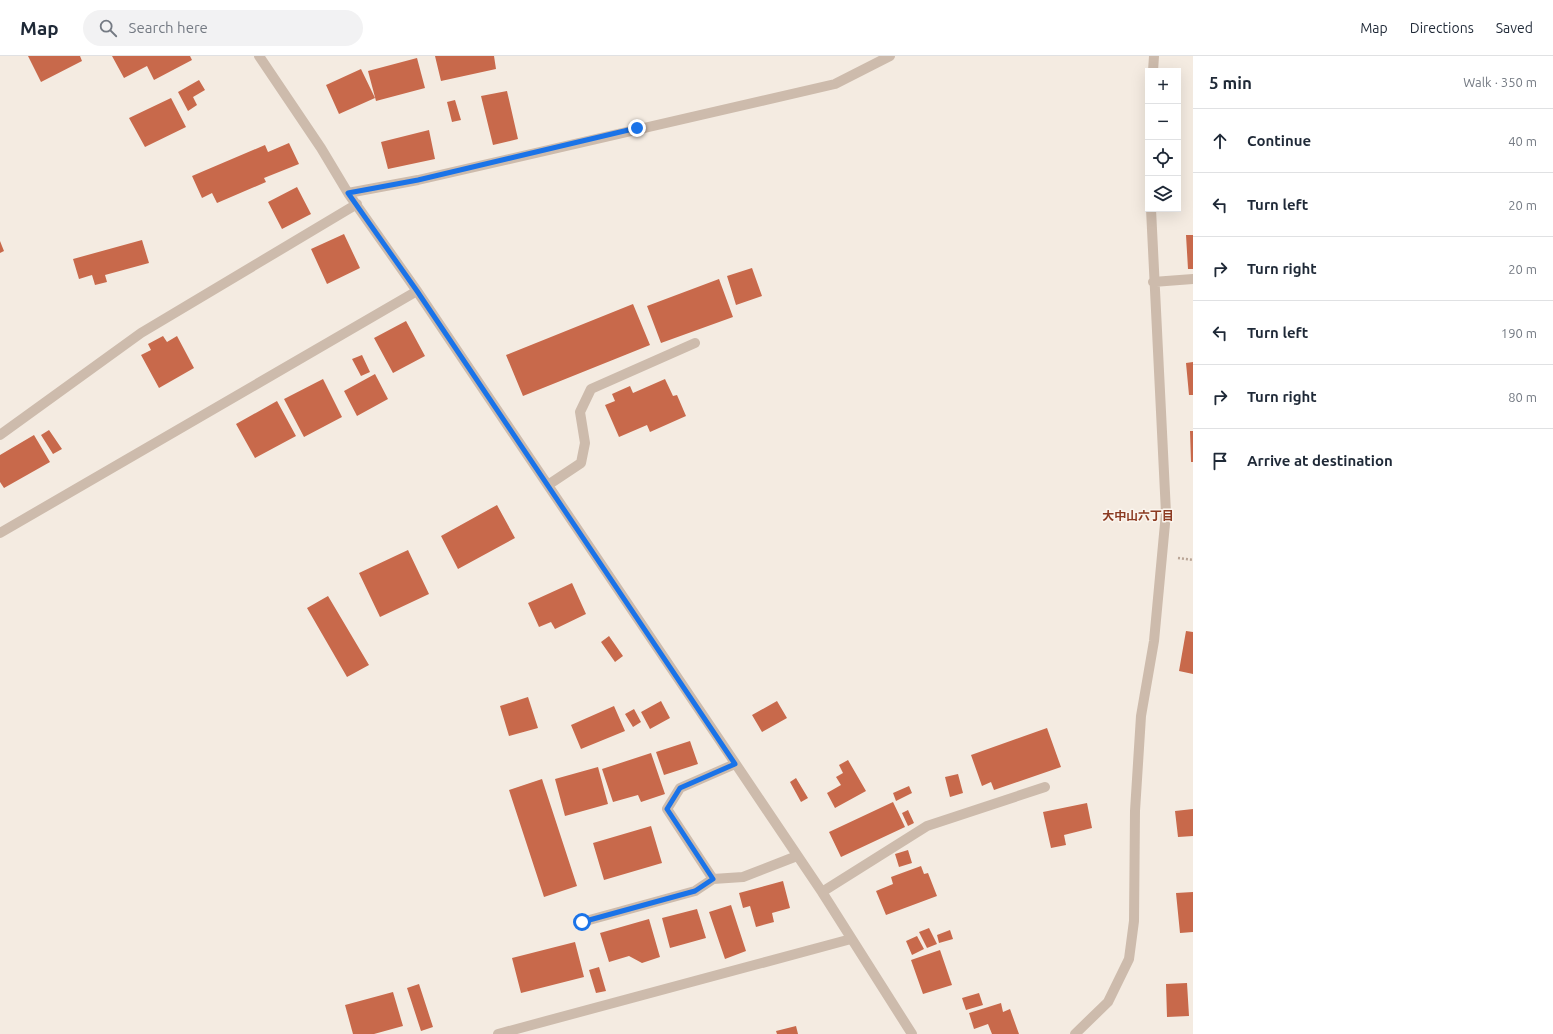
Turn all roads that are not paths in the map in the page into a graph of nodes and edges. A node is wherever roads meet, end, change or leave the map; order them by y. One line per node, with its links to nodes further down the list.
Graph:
1 (259, 56): 5 (street)
2 (890, 56): 5 (street)
3 (1154, 56): 4 (street)
4 (1153, 68)
5 (348, 193): 6 (street)
6 (357, 204): 10 (street); 12 (street)
7 (1151, 212): 9 (street)
8 (1193, 279): 9 (street)
9 (1153, 282): 24 (street)
10 (417, 291): 13 (street); 14 (street)
11 (696, 343): 13 (street)
12 (0, 435)
13 (548, 485): 15 (street)
14 (0, 533)
15 (735, 764): 17 (street); 18 (street)
16 (1045, 788): 19 (street)
17 (797, 856): 18 (street); 19 (street)
18 (713, 879): 20 (street)
19 (822, 892): 21 (street)
20 (582, 922)
21 (852, 939): 22 (street); 23 (street)
22 (498, 1034)
23 (912, 1034)
24 (1075, 1034)

